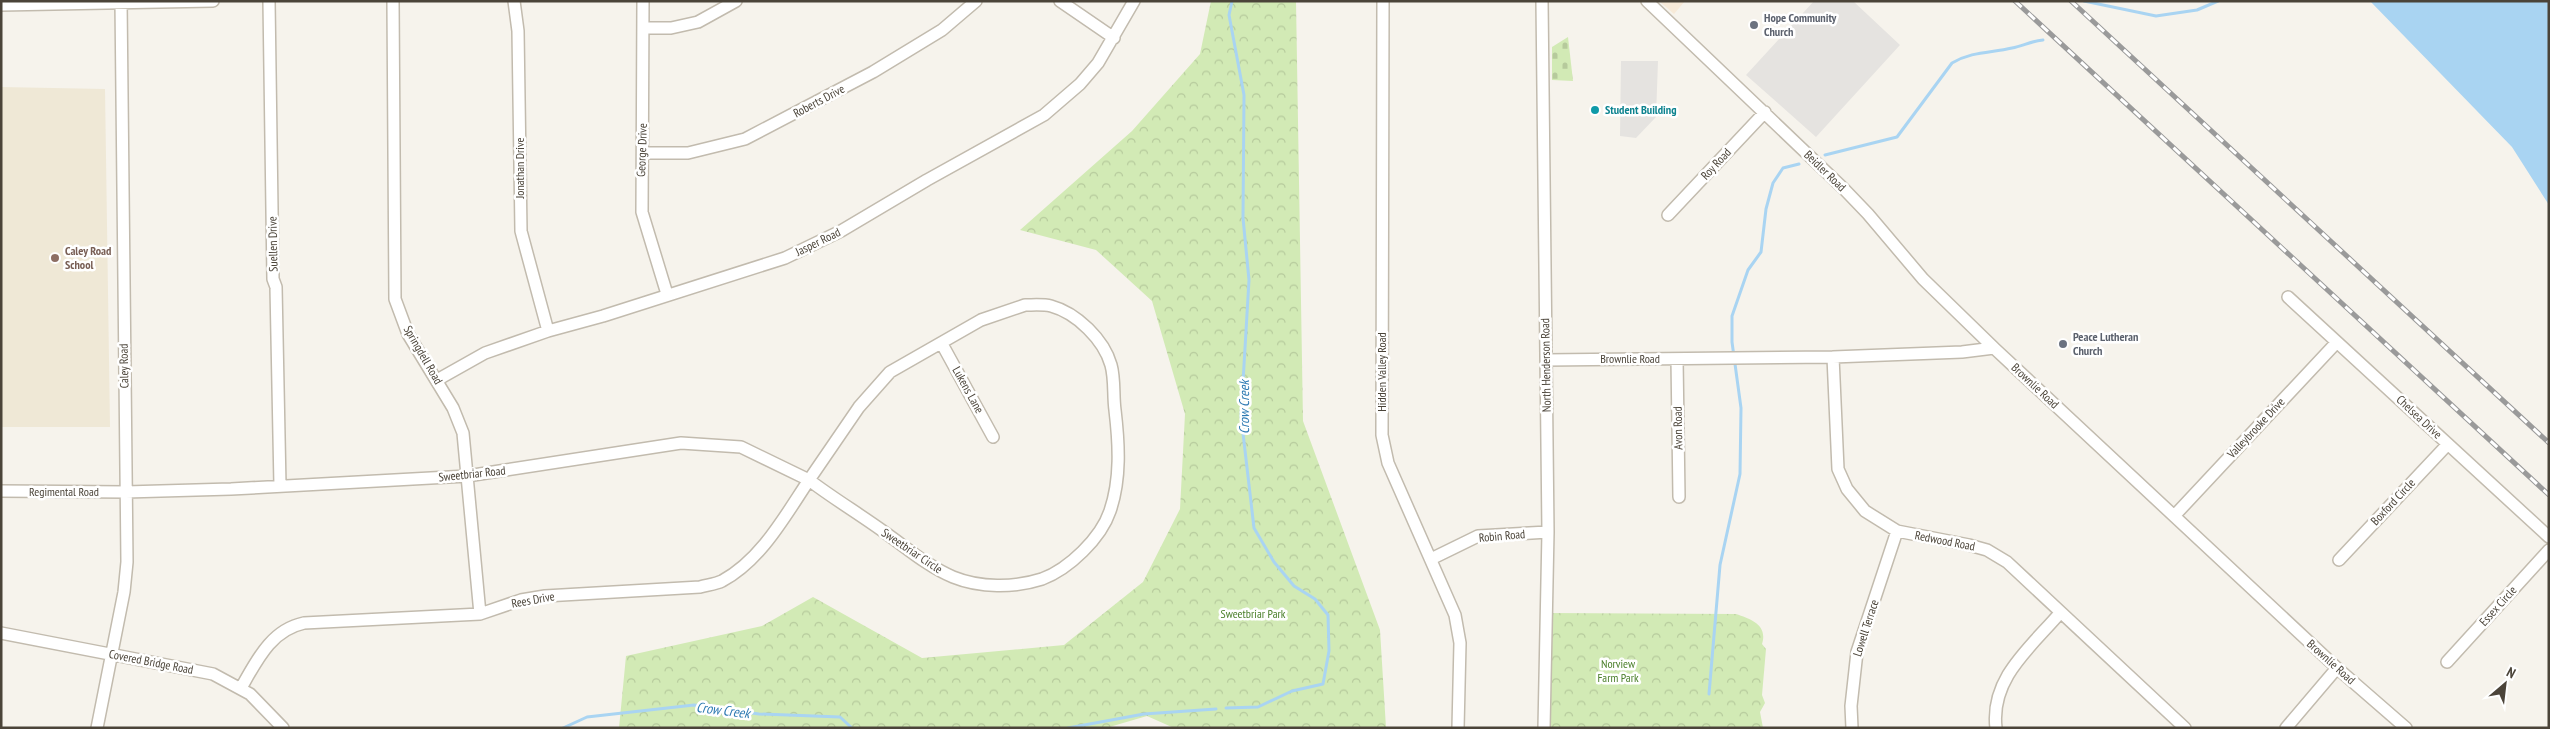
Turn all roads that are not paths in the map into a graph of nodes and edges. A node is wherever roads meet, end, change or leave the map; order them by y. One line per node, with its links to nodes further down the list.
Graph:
1 (213, 1): 13 (street)
2 (269, 1): 34 (street, Suellen Drive)
3 (392, 1): 29 (street, Springdell Road)
4 (514, 1): 22 (street, Jonathan Drive)
5 (643, 1): 15 (street, George Drive)
6 (736, 1): 15 (street)
7 (976, 1): 18 (street, Roberts Drive)
8 (1060, 1): 16 (street)
9 (1134, 1): 16 (street, Jasper Road)
10 (1383, 1): 43 (street, Hidden Valley Road)
11 (1542, 1): 28 (street, North Henderson Road)
12 (1647, 1): 17 (street, Beidler Road)
13 (121, 3): 14 (street); 36 (street, Caley Road)
14 (1, 6)
15 (644, 28): 18 (street, George Drive)
16 (1114, 38): 20 (street, Jasper Road)
17 (1764, 112): 19 (street, Roy Road); 25 (street, Beidler Road)
18 (643, 153): 20 (street, George Drive)
19 (1668, 215)
20 (666, 294): 22 (street, Jasper Road)
21 (2288, 296): 23 (street, Chelsea Drive)
22 (548, 331): 29 (street, Jasper Road)
23 (2337, 342): 31 (street, Chelsea Drive); 38 (street, Valleybrooke Drive)
24 (942, 344): 30 (street, Lukens Lane); 33 (street, Sweetbriar Circle); 33 (street, Sweetbriar Circle)
25 (1994, 348): 26 (street, Brownlie Road); 38 (street, Brownlie Road)
26 (1833, 357): 27 (street, Brownlie Road); 39 (street, Redwood Road)
27 (1677, 359): 28 (street, Brownlie Road); 37 (street, Avon Road)
28 (1546, 360): 40 (street, North Henderson Road)
29 (437, 380): 32 (street, Springdell Road)
30 (993, 437)
31 (2448, 444): 41 (street, Chelsea Drive); 44 (street, Boxford Circle)
32 (467, 476): 33 (street, Sweetbriar Road); 34 (street, Sweetbriar Road); 46 (street, Springdell Road)
33 (809, 480): 46 (street, Rees Drive)
34 (280, 486): 36 (street, Sweetbriar Road)
35 (1, 491): 36 (street, Regimental Road)
36 (126, 492): 48 (street, Caley Road)
37 (1679, 497)
38 (2175, 515): 50 (street, Brownlie Road)
39 (1897, 531): 45 (street, Redwood Road); 56 (street, Lowell Terrace)
40 (1548, 532): 43 (street, Robin Road); 55 (street, North Henderson Road)
41 (2549, 537)
42 (2549, 550): 49 (street, Essex Circle)
43 (1431, 559): 54 (street, Hidden Valley Road)
44 (2339, 560)
45 (2060, 613): 57 (street); 58 (street, Redwood Road)
46 (480, 614): 51 (street, Rees Drive)
47 (1, 633): 48 (street, Covered Bridge Road)
48 (112, 655): 51 (street, Covered Bridge Road); 52 (street, Caley Road)
49 (2448, 662)
50 (2337, 668): 59 (street); 60 (street, Brownlie Road)
51 (241, 688): 53 (street, Covered Bridge Road)
52 (97, 728)
53 (283, 728)
54 (1458, 728)
55 (1544, 728)
56 (1852, 728)
57 (1996, 728)
58 (2185, 728)
59 (2286, 728)
60 (2406, 728)

